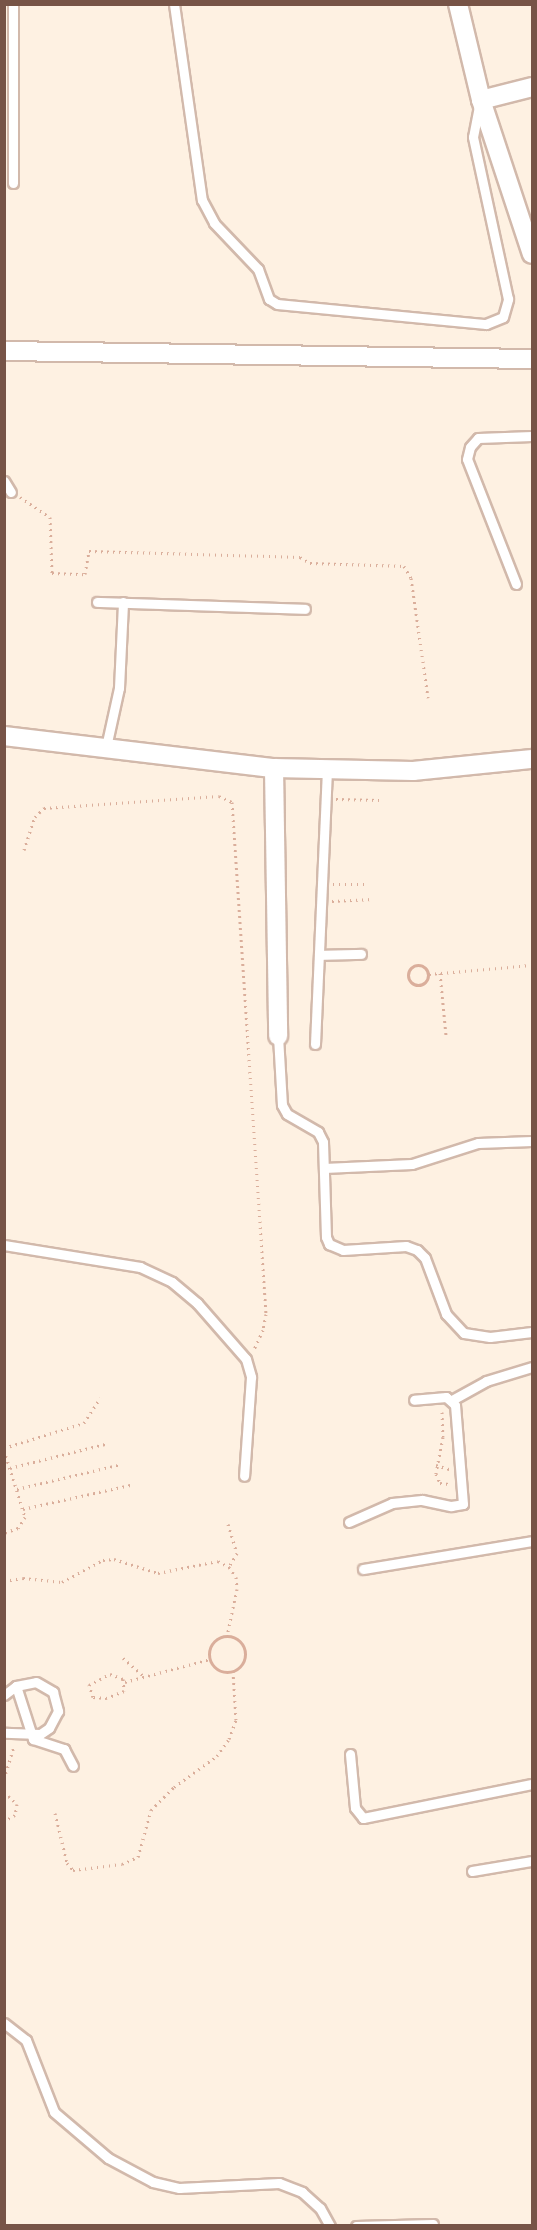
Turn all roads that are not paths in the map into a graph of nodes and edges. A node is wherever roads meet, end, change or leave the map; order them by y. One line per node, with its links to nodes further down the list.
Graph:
1 (13, 4): 6 (lane)
2 (174, 4): 5 (lane)
3 (458, 4): 5 (street)
4 (532, 87): 5 (street)
5 (481, 100): 7 (street)
6 (14, 183)
7 (532, 254)
8 (4, 351): 9 (street)
9 (532, 359)
10 (532, 436): 13 (lane)
11 (4, 481): 12 (lane)
12 (11, 492)
13 (516, 584)
14 (97, 602): 15 (lane)
15 (123, 602): 16 (lane); 18 (lane)
16 (305, 609)
17 (4, 736): 18 (street)
18 (106, 747): 20 (street)
19 (532, 759): 21 (street)
20 (274, 768): 21 (street); 24 (street)
21 (327, 770): 23 (lane)
22 (361, 954): 23 (lane)
23 (319, 955): 25 (lane)
24 (278, 1036): 27 (lane)
25 (315, 1044)
26 (532, 1141): 27 (lane)
27 (324, 1168): 29 (lane)
28 (4, 1245): 33 (lane)
29 (532, 1332)
30 (532, 1367): 32 (lane)
31 (414, 1400): 32 (lane)
32 (452, 1400): 34 (lane)
33 (244, 1476)
34 (349, 1522)
35 (532, 1541): 36 (lane)
36 (363, 1569)
37 (16, 1686): 38 (lane); 40 (lane); 40 (lane)
38 (4, 1695)
39 (4, 1733): 40 (lane)
40 (30, 1735): 42 (lane)
41 (350, 1755): 43 (lane)
42 (73, 1766)
43 (532, 1784)
44 (532, 1861): 45 (lane)
45 (472, 1870)
46 (4, 2023): 48 (lane)
47 (433, 2224): 49 (lane)
48 (330, 2226)
49 (356, 2226)

